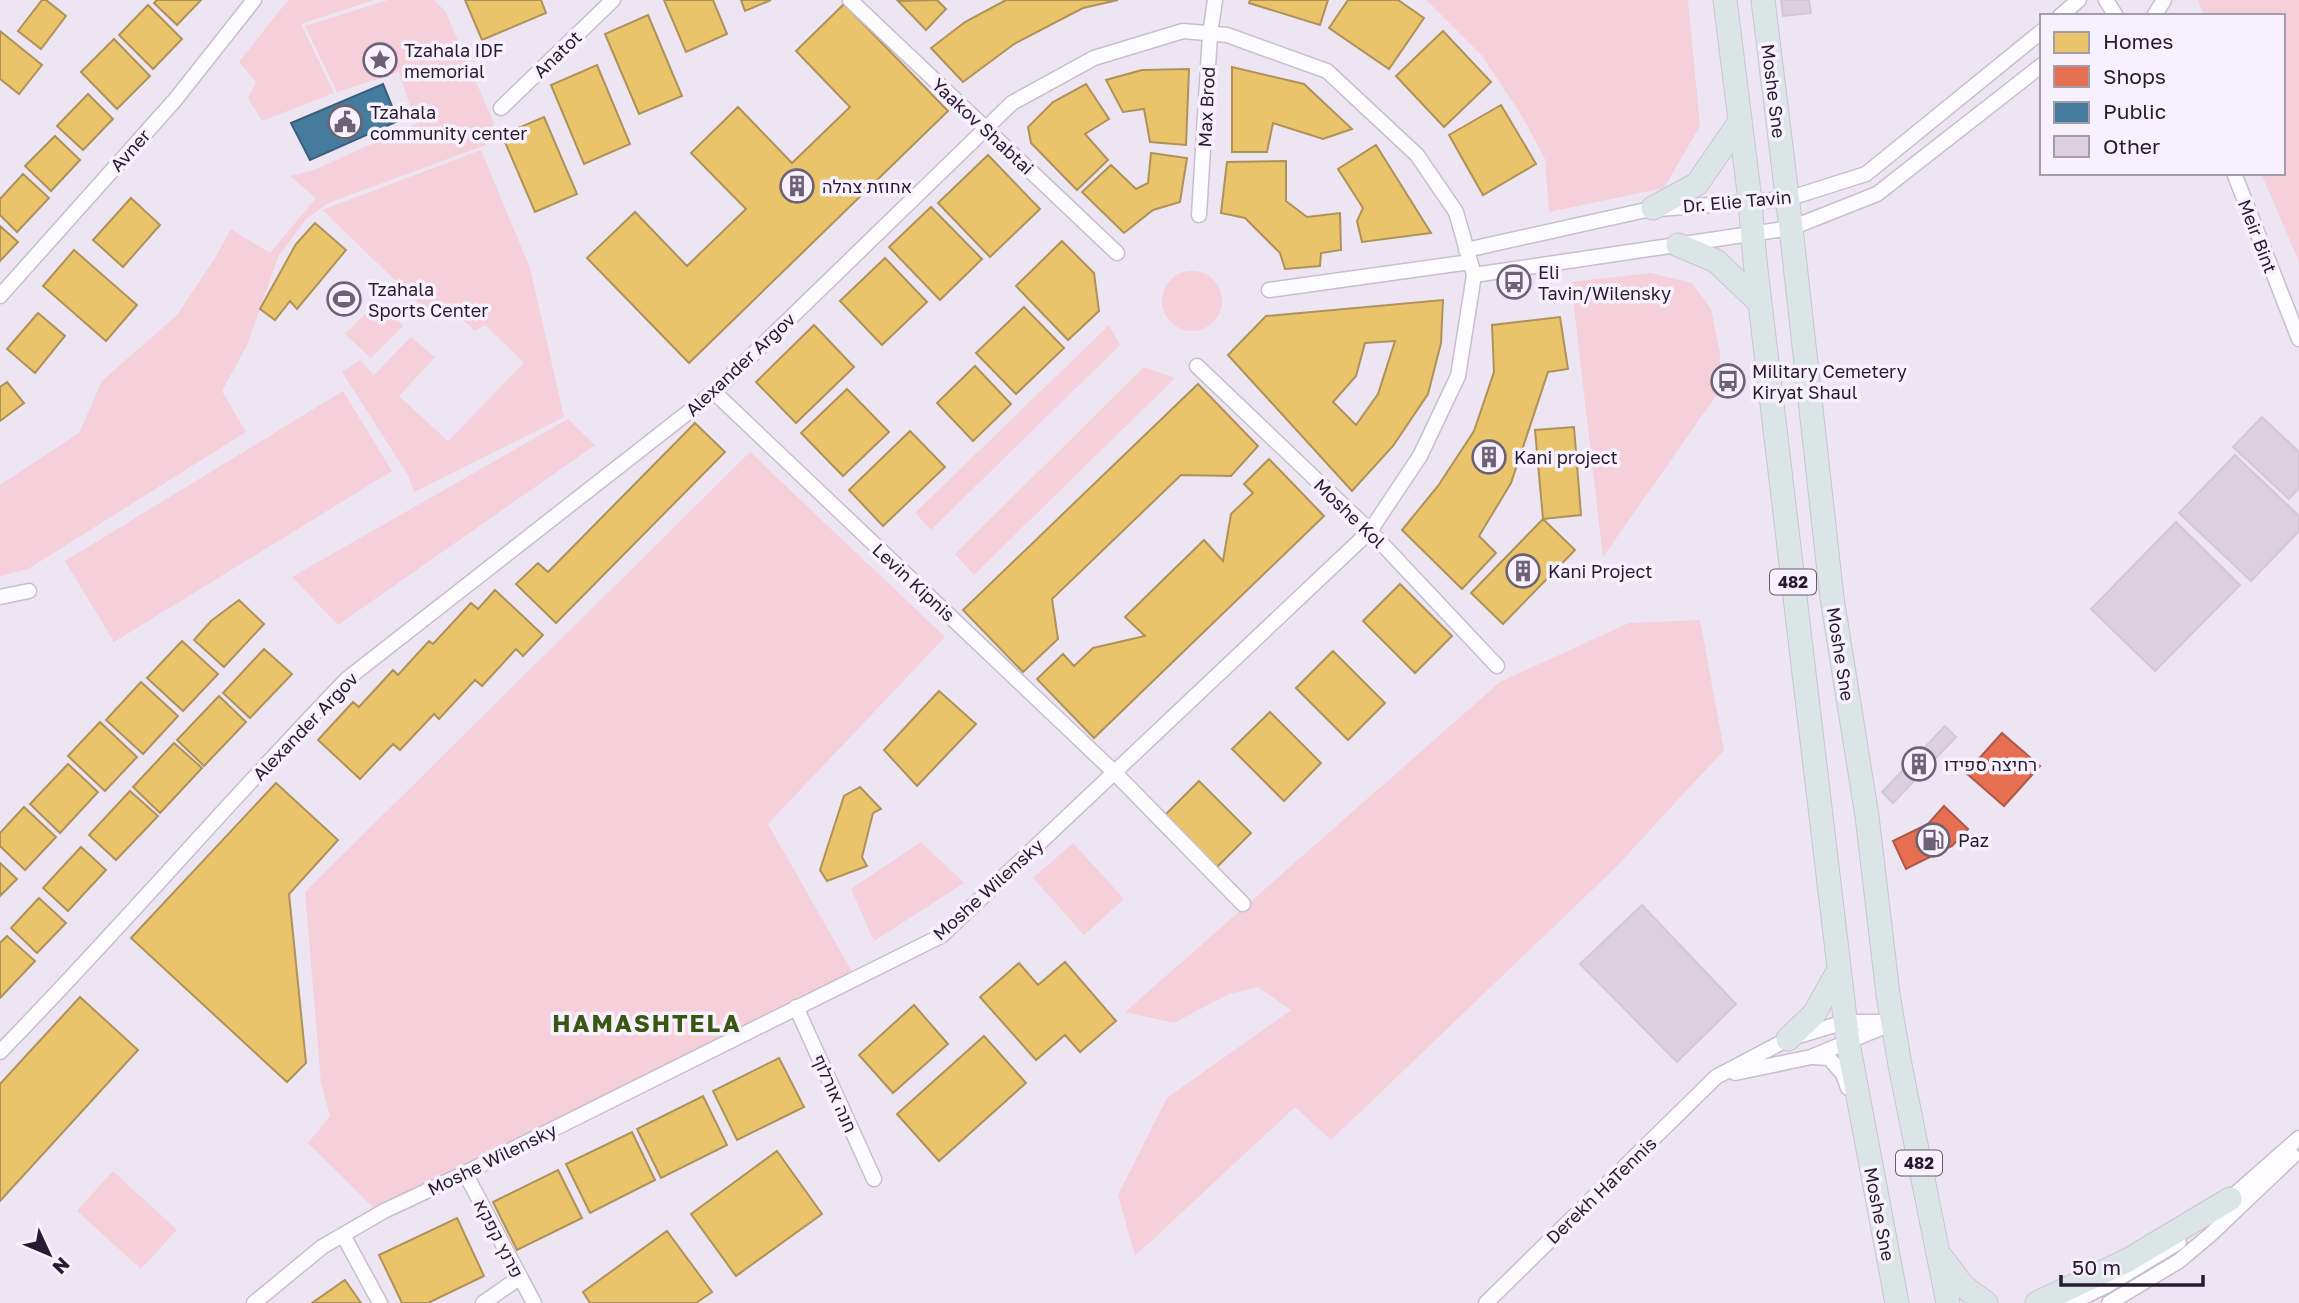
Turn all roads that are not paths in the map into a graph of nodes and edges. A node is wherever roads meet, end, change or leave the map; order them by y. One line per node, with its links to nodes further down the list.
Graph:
1 (254, 0): 26 (street, Avner)
2 (613, 0): 12 (street, Anatot)
3 (850, 0): 14 (street, Yaakov Shabtai)
4 (1215, 0): 10 (street, Max Brod)
5 (1725, 0): 13 (main road, Moshe Sne / 482)
6 (1763, 0): 16 (main road, Moshe Sne / 482)
7 (2079, 0): 8 (street)
8 (2062, 14)
9 (2040, 33): 16 (street, Dr. Elie Tavin)
10 (1210, 34): 14 (street, Alexander Argov); 19 (street, Max Brod); 24 (street, Alexander Argov)
11 (2040, 67): 20 (street, Dr. Elie Tavin)
12 (501, 108)
13 (1739, 123): 17 (main road, Moshe Sne / 482); 18 (main road)
14 (985, 128): 23 (street, Yaakov Shabtai); 30 (street, Alexander Argov)
15 (2235, 175): 28 (street, Meir Bint)
16 (1787, 199): 17 (street, Dr. Elie Tavin); 20 (main road, Moshe Sne / 482)
17 (1750, 200): 18 (street, Dr. Elie Tavin); 21 (main road, Moshe Sne / 482)
18 (1653, 208): 24 (street, Dr. Elie Tavin)
19 (1199, 215)
20 (1791, 228): 21 (street, Dr. Elie Tavin); 39 (main road, Moshe Sne / 482)
21 (1752, 234): 22 (street, Dr. Elie Tavin); 27 (main road, Moshe Sne / 482)
22 (1678, 245): 24 (street, Dr. Elie Tavin); 27 (main road)
23 (1117, 253)
24 (1470, 262): 25 (street, Dr. Elie Tavin); 31 (street, Moshe Wilensky)
25 (1269, 290)
26 (0, 296)
27 (1760, 303): 37 (main road, Moshe Sne / 482)
28 (2299, 339)
29 (1197, 366): 31 (street, Moshe Kol)
30 (714, 392): 35 (street, Levin Kipnis); 42 (street, Alexander Argov)
31 (1370, 531): 34 (street, Moshe Kol); 35 (street, Moshe Wilensky)
32 (29, 591): 33 (street)
33 (0, 597)
34 (1497, 666)
35 (1114, 772): 36 (street, Levin Kipnis); 38 (street, Moshe Wilensky)
36 (1243, 904)
37 (1839, 970): 40 (main road, Moshe Sne / 482); 41 (main road)
38 (796, 1006): 48 (street, Moshe Wilensky); 49 (street, חנה אורלוף)
39 (1894, 1022): 40 (street, Derekh HaTennis); 40 (street, Derekh HaTennis); 52 (main road, Moshe Sne / 482)
40 (1846, 1032): 41 (street, Derekh HaTennis); 43 (street, Derekh HaTennis); 47 (main road, Moshe Sne / 482)
41 (1788, 1039): 44 (street, Derekh HaTennis)
42 (0, 1052)
43 (1811, 1056): 44 (street, Derekh HaTennis); 47 (street)
44 (1716, 1077): 58 (street, Derekh HaTennis)
45 (2299, 1138): 50 (street)
46 (2299, 1150): 64 (street)
47 (1870, 1163): 59 (main road, Moshe Sne / 482)
48 (465, 1173): 51 (street, Moshe Wilensky); 53 (street, פרנץ קפקא)
49 (874, 1179)
50 (2230, 1199): 62 (main road); 63 (street)
51 (343, 1235): 54 (street, Moshe Wilensky); 55 (street)
52 (1936, 1251): 60 (main road, Moshe Sne / 482); 61 (main road)
53 (519, 1278): 56 (street); 57 (street, פרנץ קפקא)
54 (254, 1303)
55 (380, 1303)
56 (483, 1303)
57 (534, 1303)
58 (1486, 1303)
59 (1897, 1303)
60 (1948, 1303)
61 (1986, 1303)
62 (2037, 1303)
63 (2071, 1303)
64 (2109, 1303)

